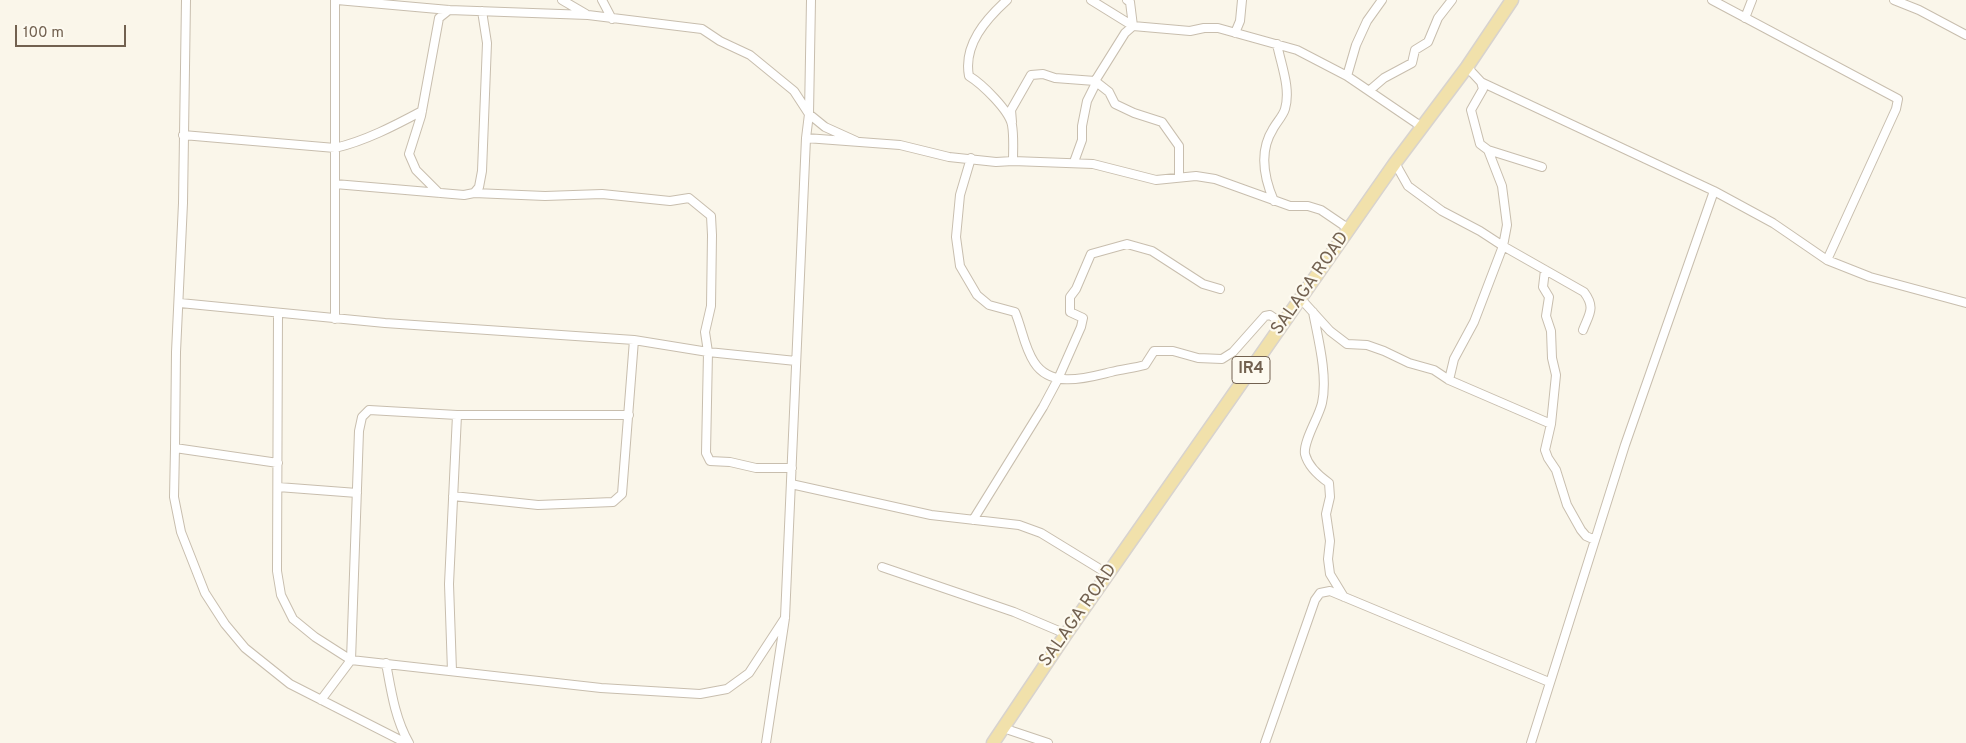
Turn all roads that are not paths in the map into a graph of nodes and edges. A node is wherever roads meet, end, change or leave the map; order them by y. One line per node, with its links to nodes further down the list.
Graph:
1 (186, 0): 34 (street)
2 (336, 0): 16 (street); 37 (street)
3 (562, 0): 18 (street)
4 (602, 0): 20 (street)
5 (811, 0): 31 (street)
6 (1007, 0): 32 (street)
7 (1091, 0): 21 (street)
8 (1127, 0): 21 (street)
9 (1242, 0): 22 (street)
10 (1382, 0): 26 (street)
11 (1452, 0): 29 (street)
12 (1712, 0): 19 (street)
13 (1752, 0): 19 (street)
14 (1894, 0): 23 (street)
15 (1508, 1): 25 (main road, SALAGA ROAD / IR4)
16 (449, 10): 17 (street); 30 (street)
17 (482, 11): 18 (street); 48 (street)
18 (588, 15): 20 (street)
19 (1745, 18): 52 (street)
20 (612, 19): 31 (street)
21 (1133, 26): 22 (street); 27 (street)
22 (1235, 33): 24 (street)
23 (1966, 35)
24 (1277, 44): 26 (street); 49 (street)
25 (1467, 67): 28 (street); 33 (main road, SALAGA ROAD / IR4)
26 (1347, 76): 29 (street)
27 (1095, 82): 32 (street); 41 (street); 44 (street)
28 (1481, 82): 38 (street); 46 (street)
29 (1370, 90): 33 (street)
30 (422, 112): 37 (street); 47 (street)
31 (809, 114): 35 (street); 36 (street)
32 (1012, 124): 40 (street)
33 (1422, 127): 42 (main road, SALAGA ROAD / IR4)
34 (183, 135): 37 (street); 56 (street)
35 (806, 138): 36 (street); 65 (street)
36 (856, 141): 39 (street)
37 (335, 148): 45 (street)
38 (1488, 150): 43 (street); 51 (street)
39 (971, 158): 40 (street); 66 (street)
40 (1013, 161): 41 (street)
41 (1074, 162): 44 (street)
42 (1395, 163): 50 (main road, SALAGA ROAD / IR4); 51 (street)
43 (1542, 167)
44 (1178, 177): 49 (street)
45 (335, 184): 47 (street); 60 (street)
46 (1714, 191): 52 (street); 79 (street)
47 (439, 193): 48 (street)
48 (474, 193): 64 (street)
49 (1274, 201): 50 (street)
50 (1349, 229): 55 (main road, SALAGA ROAD / IR4)
51 (1503, 246): 53 (street); 67 (street)
52 (1827, 260): 57 (street)
53 (1545, 270): 62 (street); 70 (street)
54 (1220, 289): 66 (street)
55 (1301, 299): 58 (street); 61 (main road, SALAGA ROAD / IR4)
56 (180, 303): 59 (street); 71 (street)
57 (1966, 303)
58 (1312, 312): 67 (street); 82 (street)
59 (278, 313): 60 (street); 72 (street)
60 (335, 319): 63 (street)
61 (1284, 324): 66 (street); 81 (main road, SALAGA ROAD / IR4)
62 (1583, 330)
63 (634, 340): 64 (street); 69 (street)
64 (708, 352): 65 (street); 73 (street)
65 (796, 361): 73 (street)
66 (1058, 378): 78 (street)
67 (1449, 380): 70 (street)
68 (457, 415): 69 (street); 76 (street); 77 (street)
69 (629, 415): 77 (street)
70 (1551, 424): 79 (street)
71 (175, 448): 72 (street); 89 (street)
72 (278, 463): 75 (street)
73 (792, 468): 74 (street)
74 (791, 484): 78 (street); 83 (street)
75 (278, 488): 76 (street); 85 (street)
76 (357, 493): 85 (street)
77 (454, 496): 87 (street)
78 (973, 520): 81 (street)
79 (1595, 540): 88 (street)
80 (882, 567): 84 (street)
81 (1108, 574): 84 (main road, SALAGA ROAD / IR4)
82 (1344, 598): 88 (street); 96 (street)
83 (785, 618): 87 (street); 93 (street)
84 (1066, 634): 90 (main road, SALAGA ROAD / IR4)
85 (351, 660): 86 (street); 89 (street)
86 (386, 663): 87 (street); 92 (street)
87 (452, 671)
88 (1549, 682): 97 (street)
89 (321, 700): 92 (street)
90 (1003, 728): 91 (street); 94 (main road, SALAGA ROAD / IR4)
91 (1038, 742): 95 (street)
92 (407, 743)
93 (766, 743)
94 (993, 743)
95 (1048, 743)
96 (1265, 743)
97 (1531, 743)

